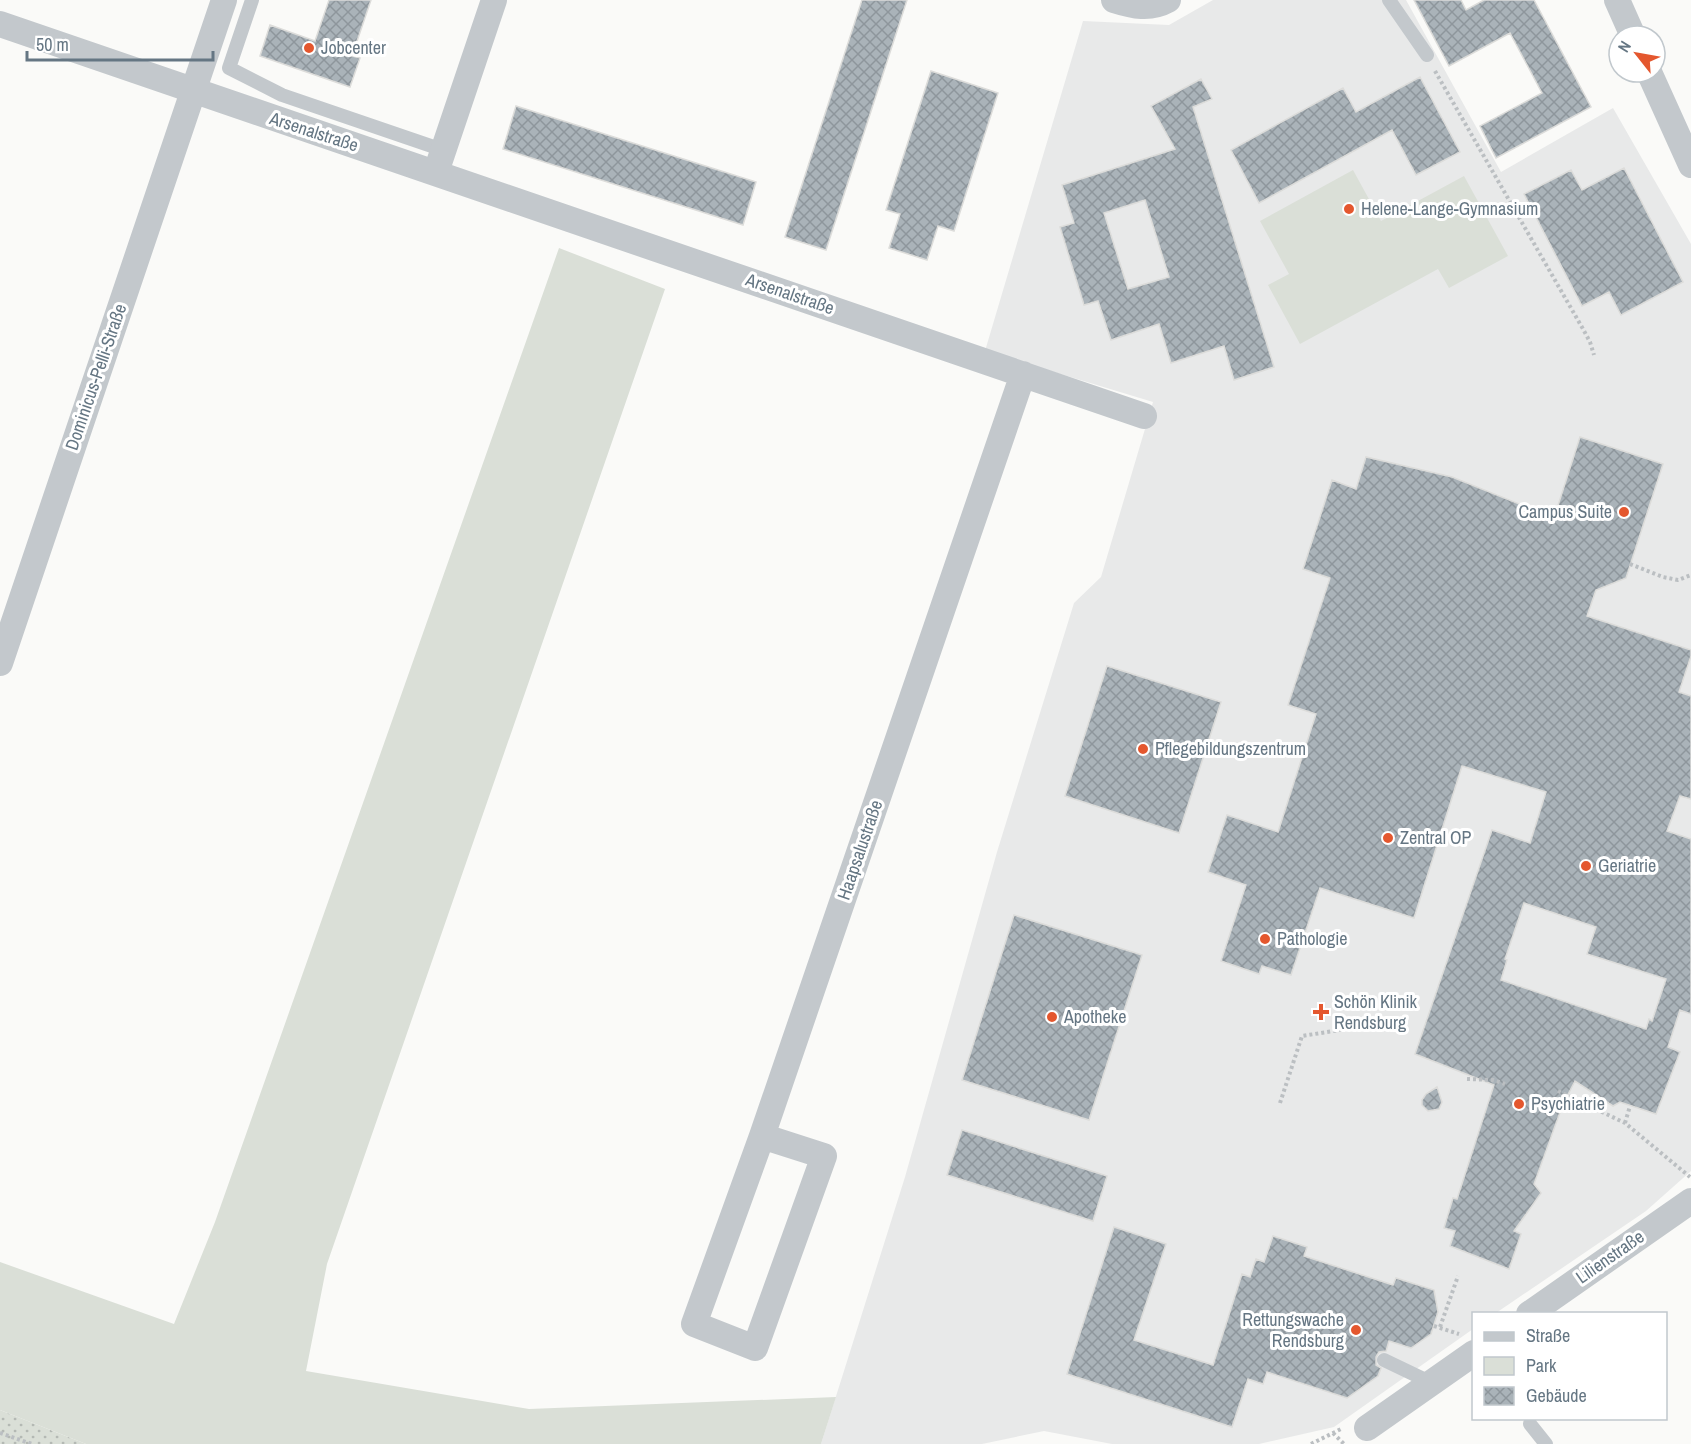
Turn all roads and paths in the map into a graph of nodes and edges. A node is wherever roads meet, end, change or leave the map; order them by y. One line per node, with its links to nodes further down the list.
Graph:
1 (224, 0): 12 (street, Dominicus-Pelli-Straße)
2 (252, 0): 13 (lane)
3 (494, 0): 13 (street)
4 (1114, 0): 7 (street)
5 (1389, 0): 10 (lane)
6 (1617, 0): 9 (street)
7 (1161, 2)
8 (0, 24): 12 (street, Arsenalstraße)
9 (1628, 24)
10 (1427, 55): 15 (path)
11 (1654, 84): 14 (street)
12 (193, 90): 13 (street, Arsenalstraße); 20 (street, Dominicus-Pelli-Straße)
13 (440, 161): 16 (street, Arsenalstraße)
14 (1691, 165)
15 (1594, 356)
16 (1023, 374): 17 (street, Arsenalstraße); 28 (street, Haapsalustraße)
17 (1144, 416)
18 (1630, 564): 19 (path)
19 (1691, 575)
20 (0, 663)
21 (1364, 1018): 25 (path)
22 (1467, 1079): 23 (path)
23 (1505, 1083)
24 (1558, 1091): 27 (path)
25 (1280, 1104)
26 (1630, 1106): 27 (path)
27 (1625, 1123): 29 (path)
28 (762, 1136): 28 (street, Haapsalustraße)
29 (1691, 1178)
30 (1691, 1201): 32 (street, Lilienstraße)
31 (1458, 1276): 33 (path)
32 (1532, 1312)
33 (1440, 1327)
34 (1472, 1354): 36 (street)
35 (1383, 1360): 36 (lane)
36 (1432, 1383): 38 (street)
37 (1530, 1424): 44 (lane)
38 (1367, 1428): 40 (path)
39 (0, 1433): 41 (path)
40 (1333, 1433): 42 (path); 43 (path)
41 (32, 1444)
42 (1311, 1444)
43 (1344, 1444)
44 (1546, 1444)

